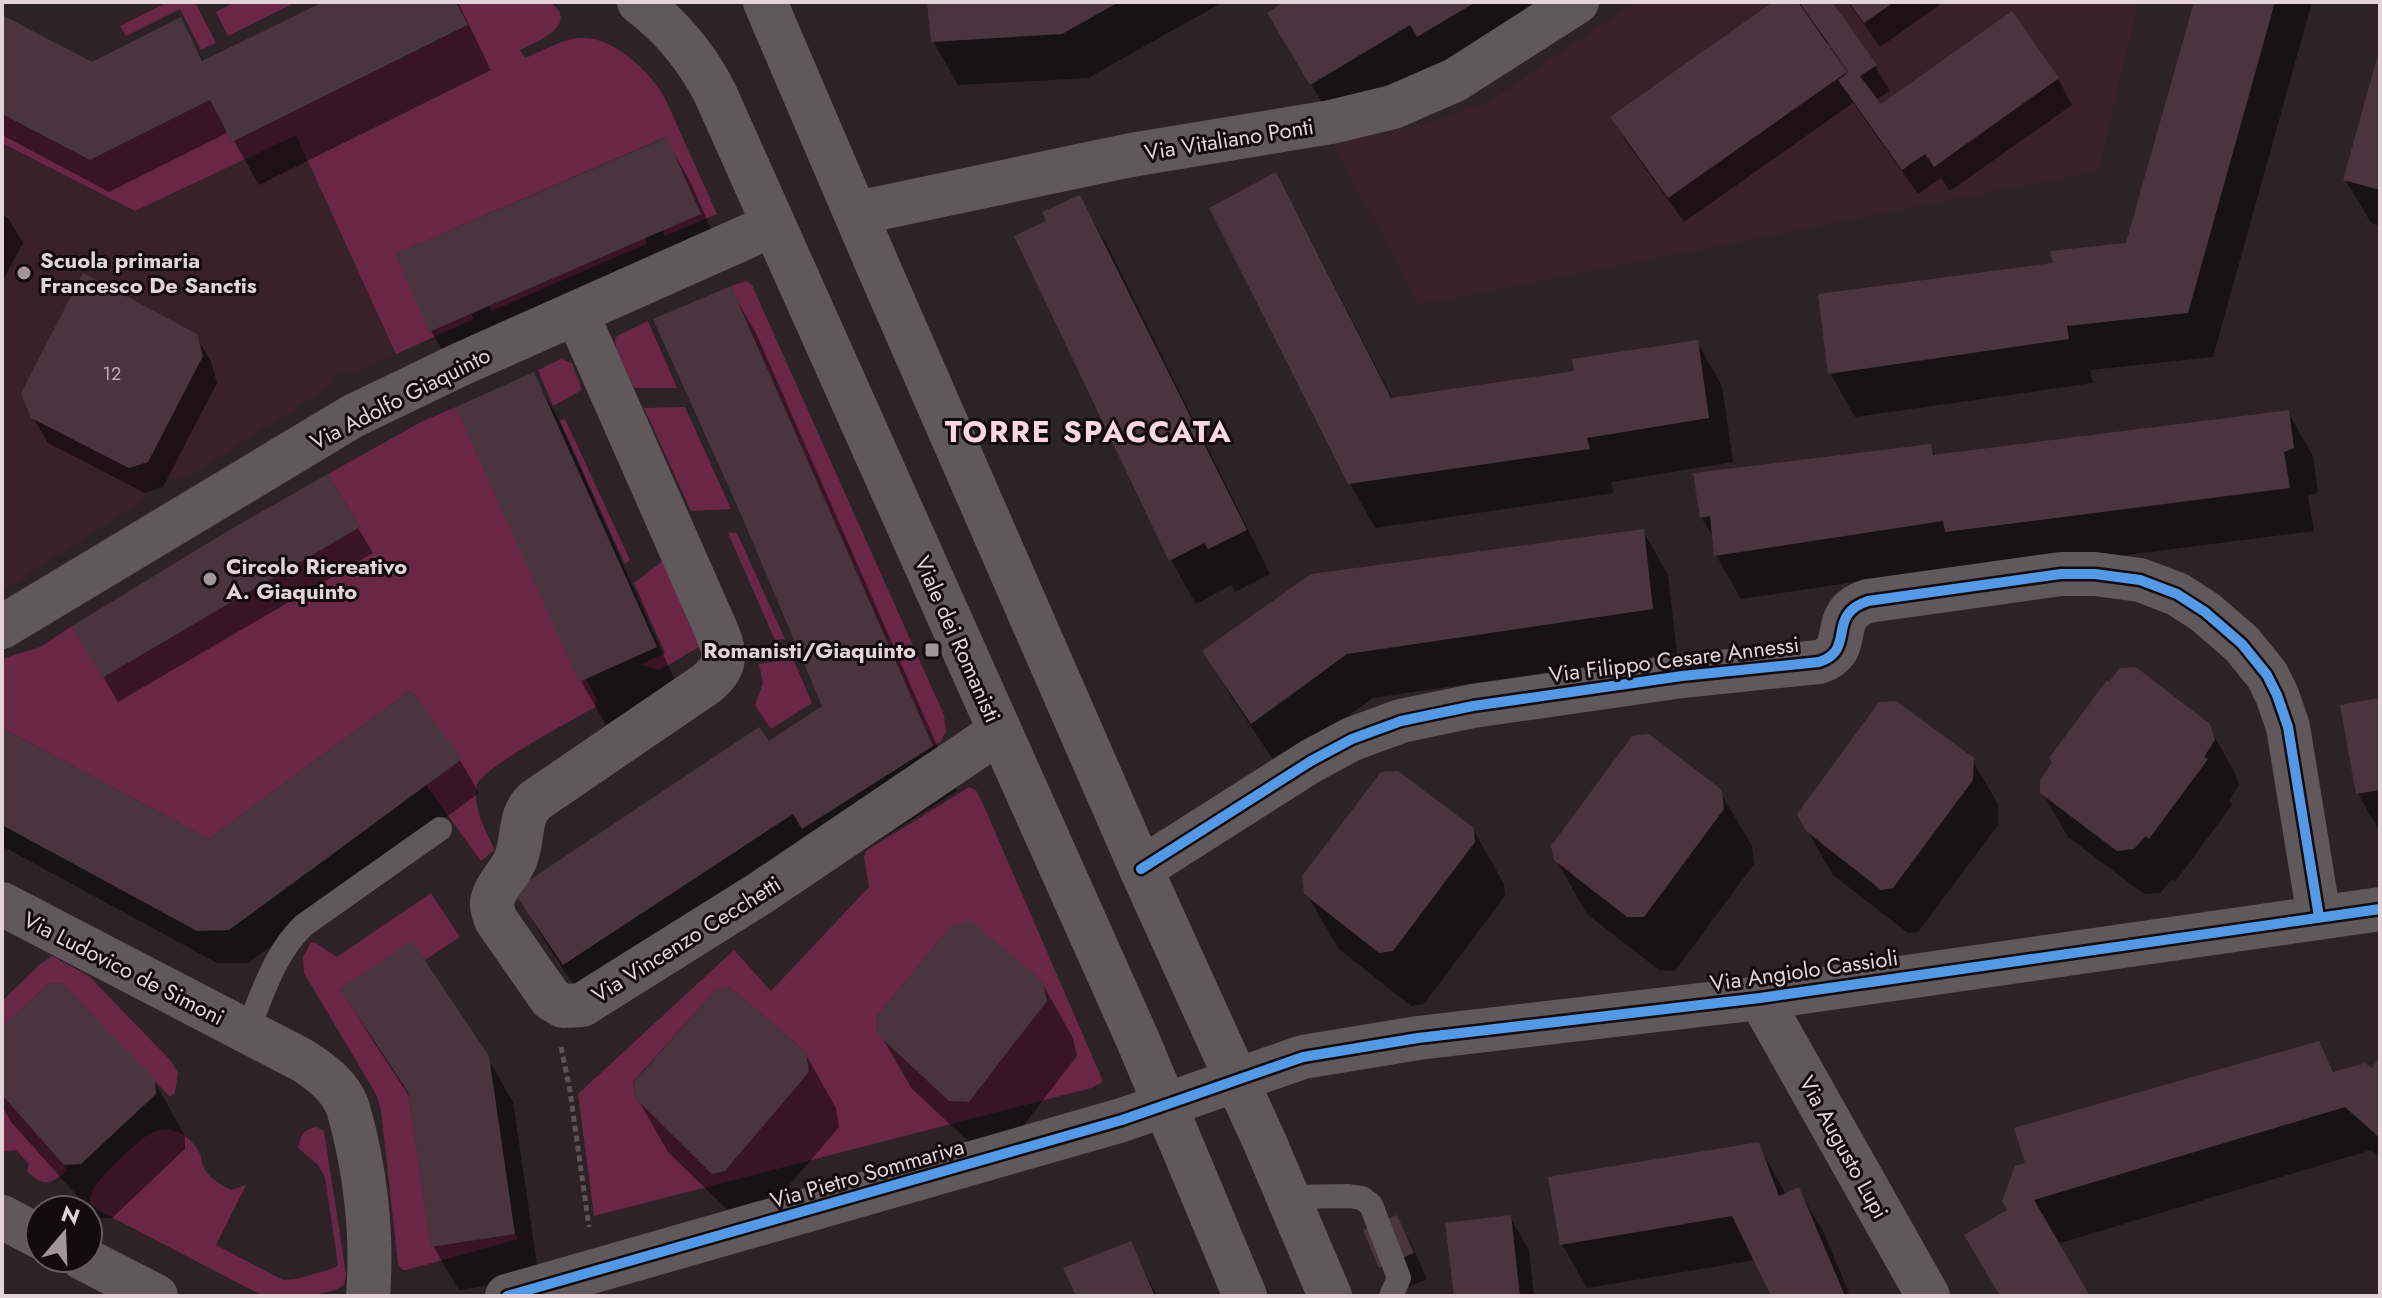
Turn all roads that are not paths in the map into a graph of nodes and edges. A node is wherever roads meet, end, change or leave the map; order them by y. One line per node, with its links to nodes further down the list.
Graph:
1 (639, 2): 5 (street, Viale dei Romanisti)
2 (765, 2): 4 (street)
3 (1577, 2): 4 (street, Via Vitaliano Ponti)
4 (857, 213): 10 (street)
5 (773, 225): 6 (street, Via Adolfo Giaquinto); 8 (street, Viale dei Romanisti)
6 (577, 314): 7 (street, Via Adolfo Giaquinto); 8 (street, Via Vincenzo Cecchetti)
7 (2, 627)
8 (999, 732): 17 (street, Viale dei Romanisti)
9 (440, 829): 15 (lane, Via Ludovico de Simoni)
10 (1141, 869): 13 (street, Via Filippo Cesare Annessi); 16 (street)
11 (2, 904): 15 (street, Via Ludovico de Simoni)
12 (2380, 909): 13 (street, Via Angiolo Cassioli)
13 (2319, 917): 14 (street, Via Angiolo Cassioli)
14 (1760, 998): 16 (street, Via Angiolo Cassioli); 28 (street, Via Augusto Lupi)
15 (247, 1031): 23 (street, Via Ludovico de Simoni)
16 (1236, 1080): 17 (street, Via Pietro Sommariva); 18 (street)
17 (1164, 1107): 24 (street, Via Pietro Sommariva); 25 (street, Viale dei Romanisti)
18 (1288, 1197): 26 (street); 27 (lane)
19 (2, 1217): 20 (street)
20 (24, 1229)
21 (104, 1269): 22 (street)
22 (156, 1296)
23 (368, 1296)
24 (507, 1296)
25 (1245, 1296)
26 (1330, 1296)
27 (1391, 1296)
28 (1928, 1296)

